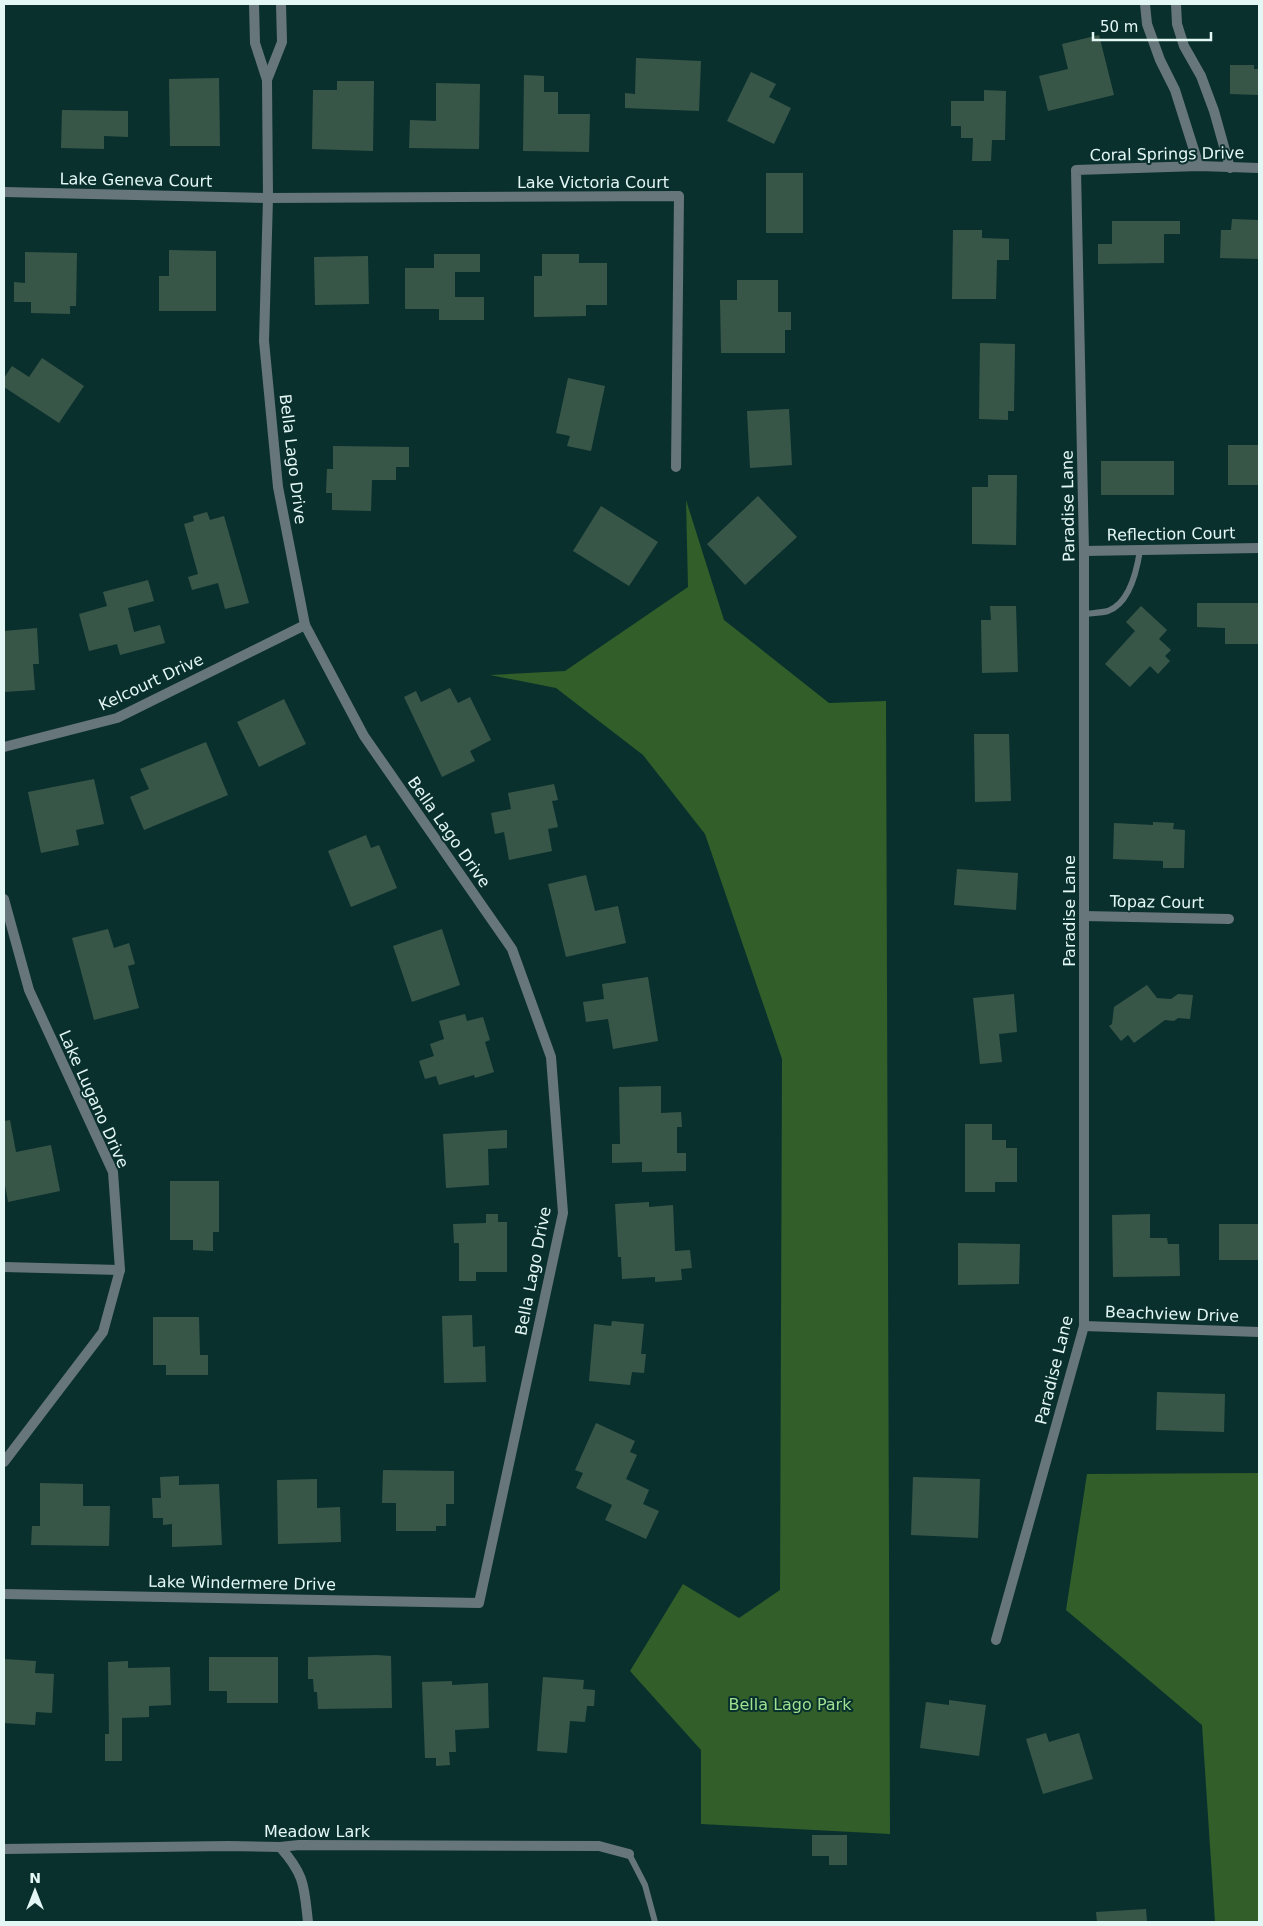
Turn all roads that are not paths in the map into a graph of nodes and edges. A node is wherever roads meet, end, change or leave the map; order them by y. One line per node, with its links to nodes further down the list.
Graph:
1 (254, 4): 5 (street, Bella Lago Drive)
2 (281, 4): 5 (street, Bella Lago Drive)
3 (1145, 4): 6 (street)
4 (1176, 4): 7 (street)
5 (267, 80): 11 (street, Bella Lago Drive)
6 (1199, 166): 7 (street, Coral Springs Drive); 9 (street, Coral Springs Drive)
7 (1230, 168): 8 (street, Coral Springs Drive)
8 (1259, 168)
9 (1076, 170): 15 (street, Paradise Lane)
10 (4, 192): 11 (street, Lake Geneva Court)
11 (268, 198): 12 (street, Lake Victoria Court); 17 (street, Bella Lago Drive)
12 (676, 466)
13 (1259, 548): 14 (street, Reflection Court)
14 (1140, 550): 15 (street, Reflection Court); 16 (lane)
15 (1084, 551): 16 (street, Paradise Lane)
16 (1084, 614): 20 (street, Paradise Lane)
17 (305, 625): 18 (street, Kelcourt Drive); 28 (street, Bella Lago Drive)
18 (4, 747)
19 (4, 899): 23 (street, Lake Lugano Drive)
20 (1084, 916): 21 (street, Topaz Court); 24 (street, Paradise Lane)
21 (1230, 919)
22 (4, 1267): 23 (street)
23 (120, 1270): 26 (street, Lake Lugano Drive)
24 (1084, 1326): 25 (street, Beachview Drive); 29 (street, Paradise Lane)
25 (1259, 1332)
26 (4, 1462)
27 (4, 1594): 28 (street, Lake Windermere Drive)
28 (479, 1603)
29 (996, 1640)
30 (280, 1847): 31 (street, Meadow Lark); 32 (street, Meadow Lark); 33 (street)
31 (4, 1849)
32 (629, 1854): 34 (lane)
33 (308, 1922)
34 (655, 1922)

